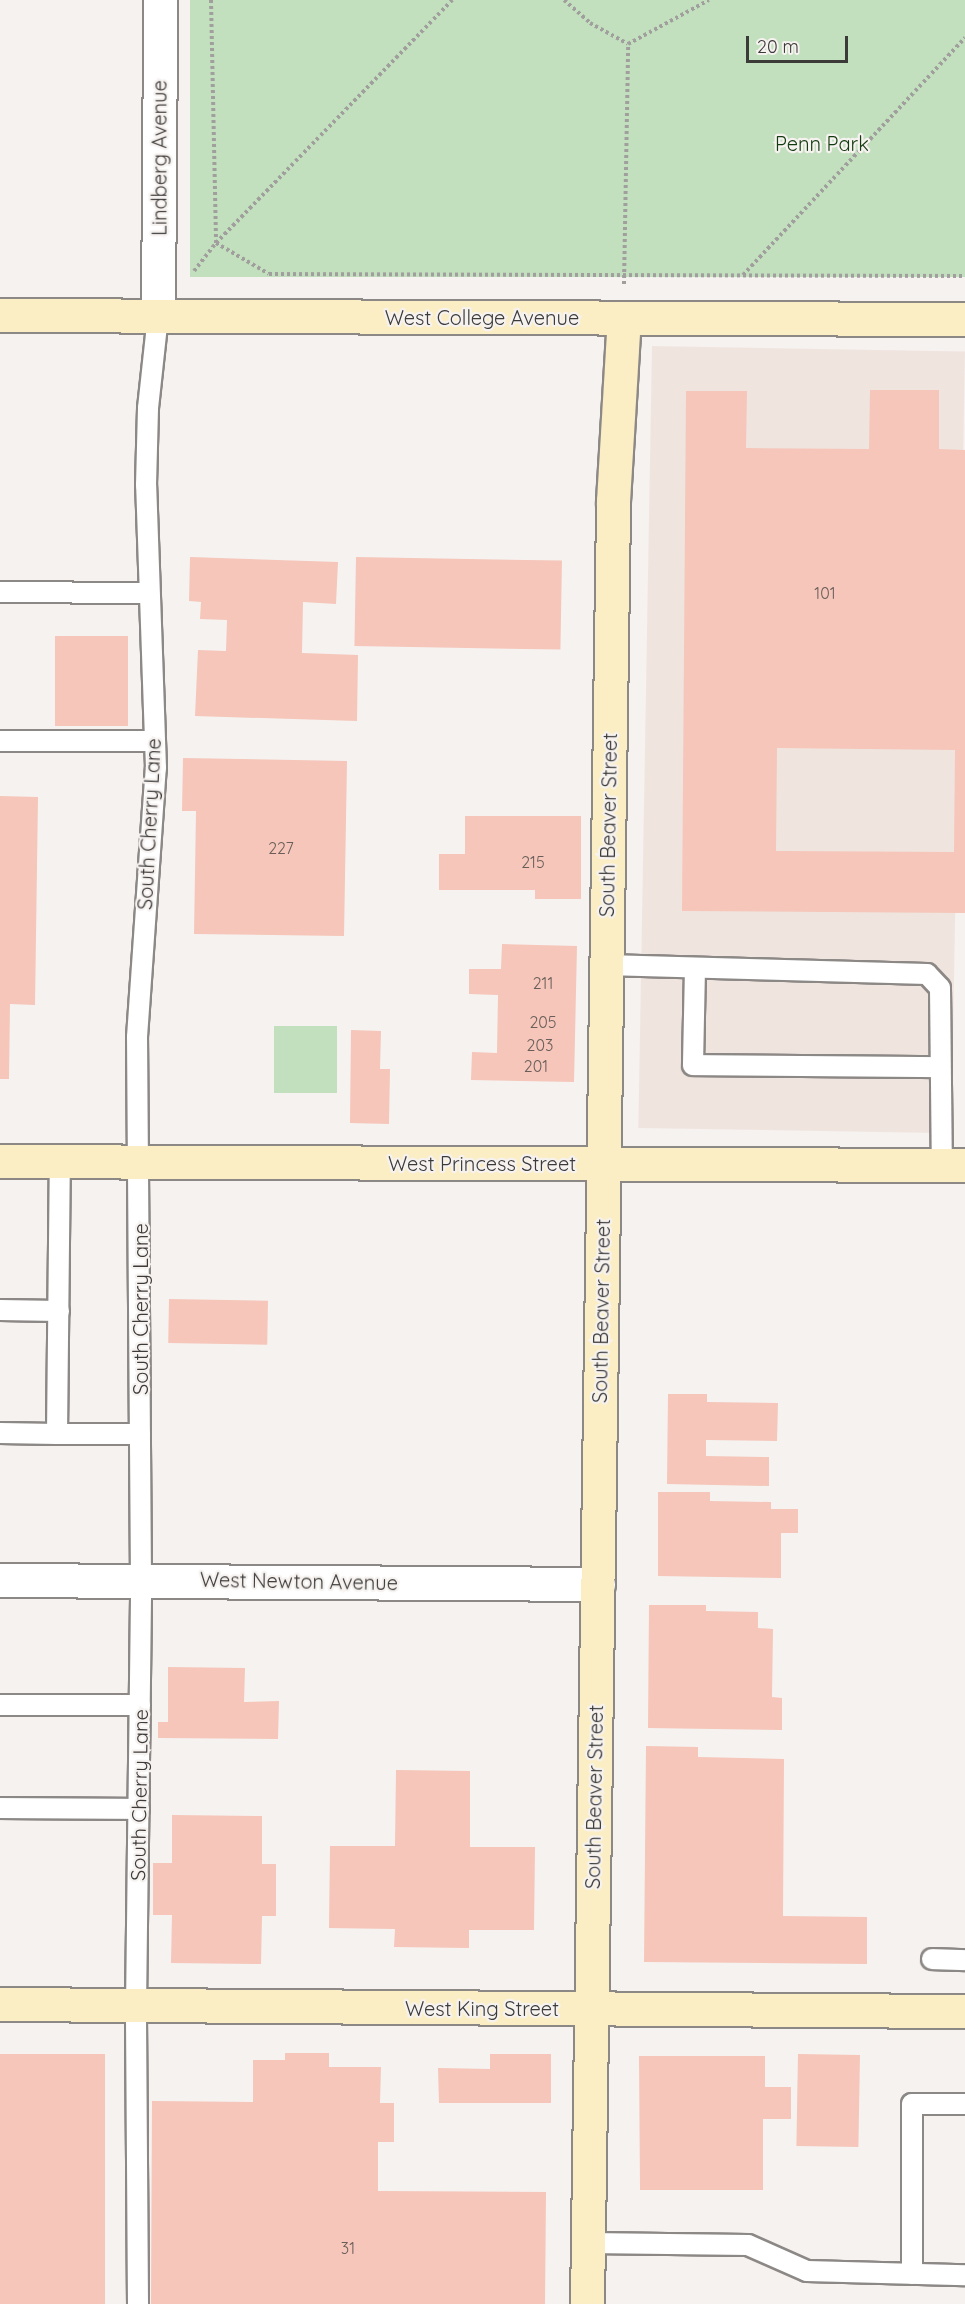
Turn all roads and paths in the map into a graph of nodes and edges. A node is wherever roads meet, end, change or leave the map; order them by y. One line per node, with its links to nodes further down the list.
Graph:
1 (160, 0): 13 (street, Lindberg Avenue)
2 (211, 0): 8 (path)
3 (452, 0): 8 (path)
4 (564, 0): 7 (path)
5 (709, 0): 7 (path)
6 (965, 38): 10 (path)
7 (628, 44): 9 (path)
8 (216, 243): 9 (path); 13 (path)
9 (624, 275): 10 (path); 14 (path)
10 (743, 275): 11 (path)
11 (965, 276)
12 (0, 315): 13 (street, West College Avenue)
13 (158, 316): 14 (street, West College Avenue); 17 (lane, South Cherry Lane)
14 (624, 318): 15 (street, West College Avenue); 20 (street, South Beaver Street)
15 (965, 319)
16 (0, 592): 17 (lane)
17 (149, 593): 19 (lane, South Cherry Lane)
18 (0, 741): 19 (lane)
19 (154, 741): 25 (lane, South Cherry Lane)
20 (606, 965): 21 (lane); 26 (street, South Beaver Street)
21 (694, 968): 22 (lane); 22 (lane)
22 (939, 1067): 27 (lane)
23 (0, 1161): 24 (street, West Princess Street)
24 (60, 1161): 25 (street, West Princess Street); 29 (lane)
25 (139, 1162): 26 (street, West Princess Street); 32 (lane, South Cherry Lane)
26 (604, 1164): 27 (street, West Princess Street); 35 (street, South Beaver Street)
27 (954, 1165)
28 (0, 1310): 29 (lane)
29 (58, 1311): 31 (lane)
30 (0, 1433): 31 (lane)
31 (57, 1434): 32 (lane)
32 (140, 1434): 34 (lane, South Cherry Lane)
33 (0, 1580): 34 (street, West Newton Avenue)
34 (141, 1580): 35 (street, West Newton Avenue); 37 (lane, South Cherry Lane)
35 (598, 1584): 44 (street, South Beaver Street)
36 (0, 1705): 37 (lane)
37 (140, 1706): 39 (lane, South Cherry Lane)
38 (0, 1808): 39 (lane)
39 (139, 1809): 43 (lane, South Cherry Lane)
40 (932, 1959): 41 (lane)
41 (965, 1960)
42 (0, 2004): 43 (street, West King Street)
43 (136, 2007): 44 (street, West King Street); 50 (lane, South Cherry Lane)
44 (591, 2008): 45 (street, West King Street); 47 (street, South Beaver Street)
45 (965, 2011)
46 (965, 2104): 48 (lane)
47 (588, 2243): 48 (lane); 51 (street, South Beaver Street)
48 (912, 2274): 49 (lane)
49 (965, 2275)
50 (138, 2304)
51 (587, 2304)

